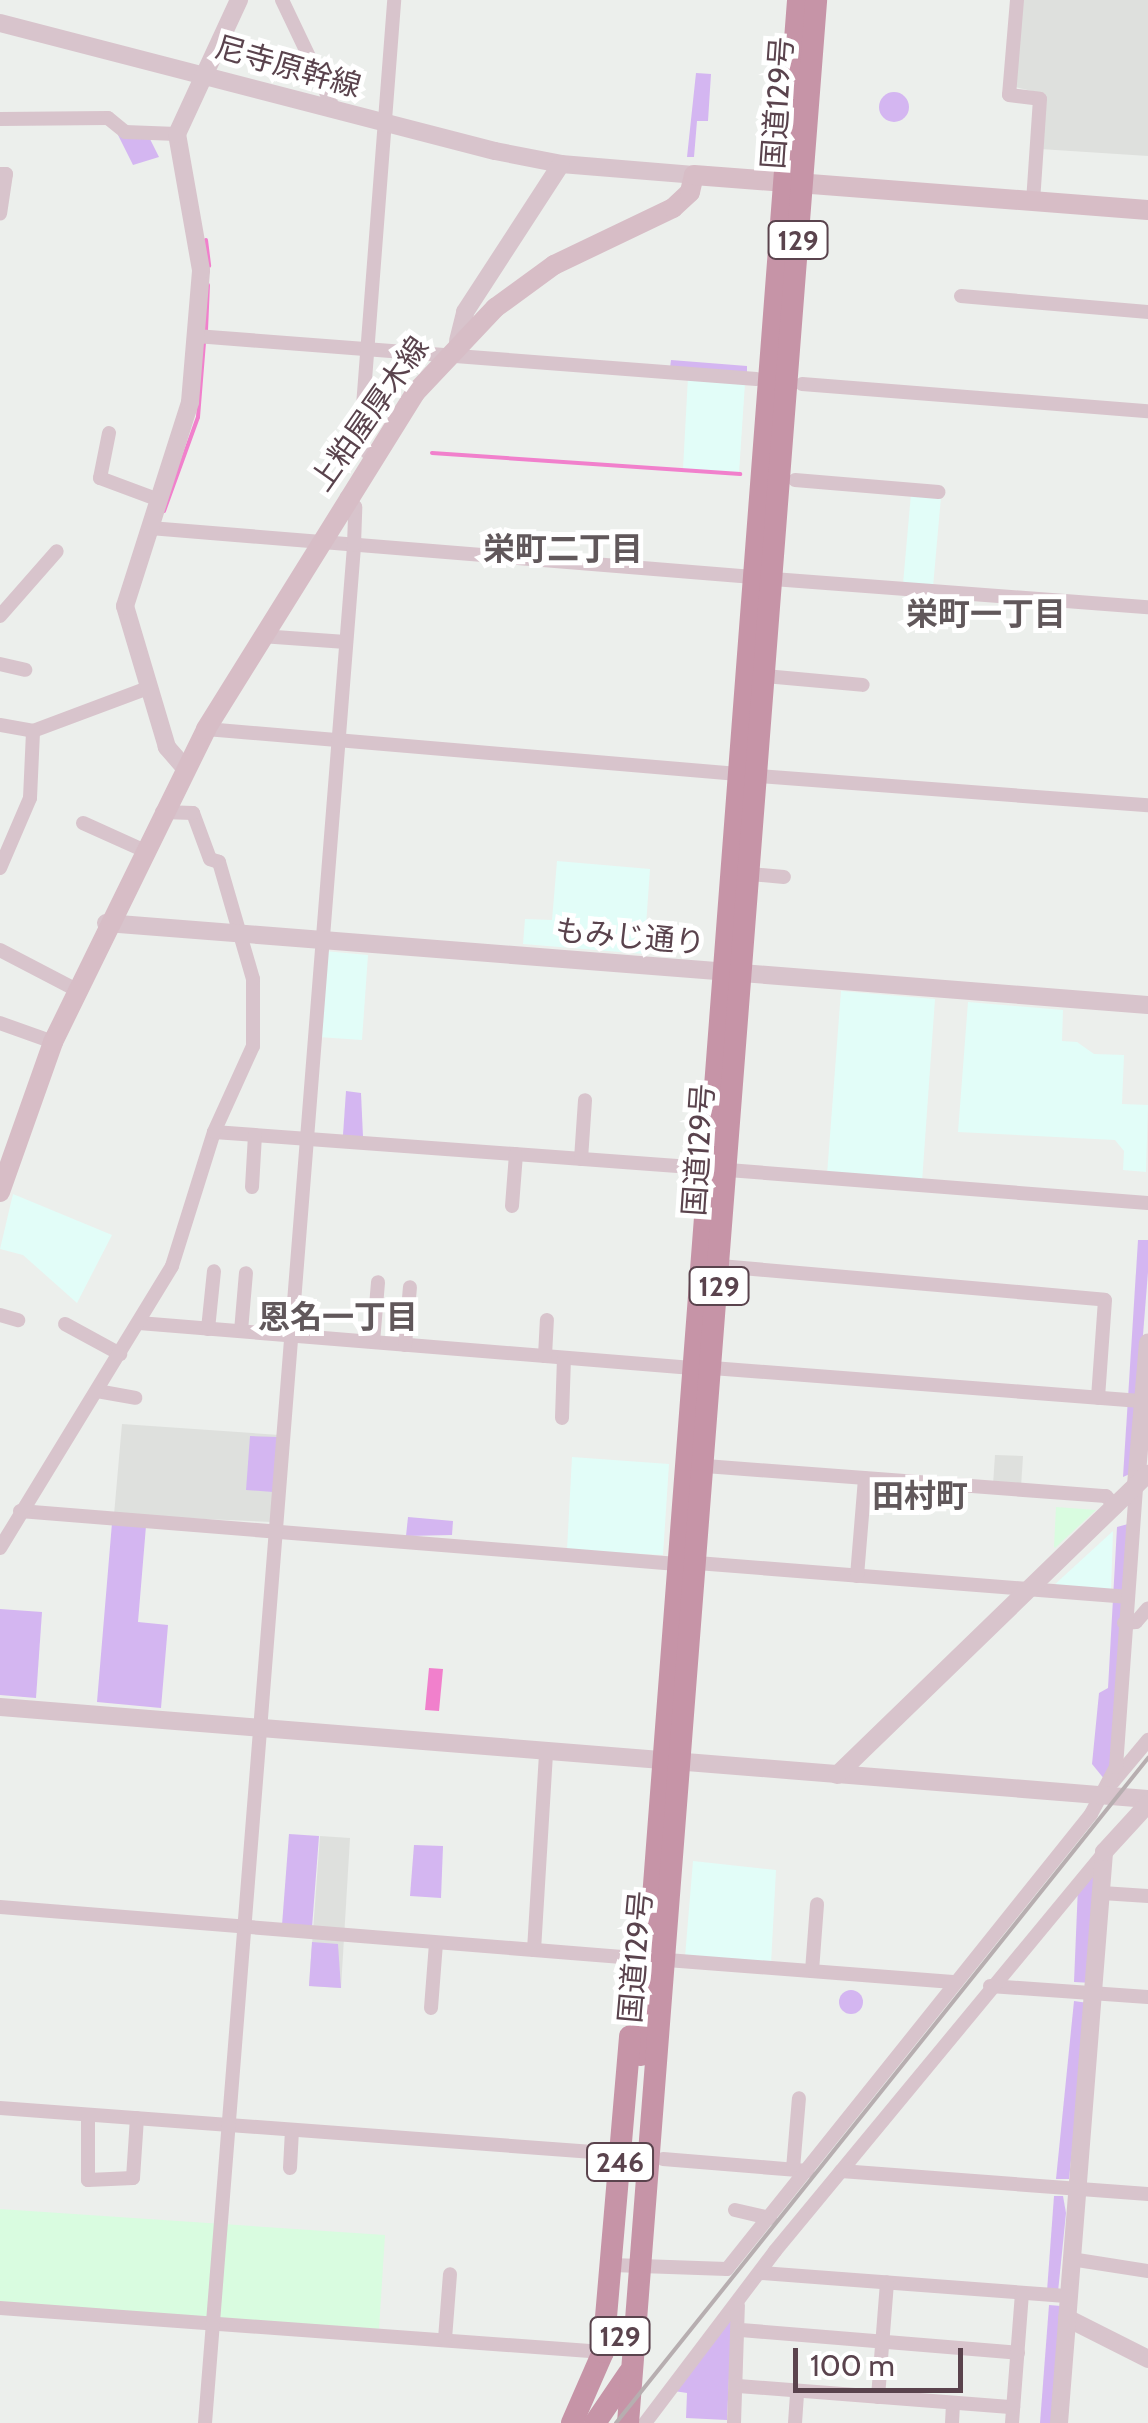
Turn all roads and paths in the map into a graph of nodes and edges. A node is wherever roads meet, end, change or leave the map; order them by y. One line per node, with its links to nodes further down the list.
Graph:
1 (239, 0): 10 (street)
2 (282, 0): 11 (street)
3 (394, 0): 13 (street)
4 (786, 0): 18 (highway, 129)
5 (798, 0): 35 (highway, 国道129号 / 129)
6 (816, 0): 35 (highway, 国道129号 / 129)
7 (830, 0): 19 (highway, 129)
8 (1017, 0): 20 (street)
9 (0, 23): 10 (street, 尼寺原幹線)
10 (204, 72): 11 (street, 尼寺原幹線); 14 (street)
11 (334, 109): 13 (street, 尼寺原幹線)
12 (0, 119): 14 (street)
13 (384, 122): 15 (street, 尼寺原幹線); 29 (street)
14 (177, 134): 27 (street)
15 (560, 164): 17 (street, 尼寺原幹線); 23 (street)
16 (0, 174): 22 (street)
17 (694, 176): 18 (main road); 25 (main road, 上粕屋厚木線)
18 (772, 180): 19 (main road); 30 (highway, 129)
19 (817, 184): 20 (main road); 31 (highway, 129)
20 (1033, 200): 21 (main road)
21 (1148, 210)
22 (0, 214)
23 (482, 285): 25 (street); 28 (street)
24 (961, 296): 26 (street)
25 (496, 308): 28 (main road, 上粕屋厚木線)
26 (1148, 312)
27 (196, 336): 29 (street); 38 (street)
28 (452, 348): 29 (street); 30 (street); 34 (main road, 上粕屋厚木線)
29 (367, 349): 34 (street)
30 (756, 379): 43 (highway, 129)
31 (802, 384): 32 (street); 35 (highway, 129)
32 (1148, 412)
33 (109, 433): 38 (street)
34 (372, 457): 37 (main road, 上粕屋厚木線)
35 (779, 479): 36 (street); 43 (highway, 国道129号 / 129); 43 (highway, 129)
36 (938, 492)
37 (347, 497): 40 (main road, 上粕屋厚木線); 41 (street)
38 (159, 500): 39 (street)
39 (150, 528): 40 (street); 52 (street)
40 (320, 542): 41 (street); 46 (main road, 上粕屋厚木線)
41 (354, 545): 43 (street); 47 (street)
42 (55, 558): 45 (street)
43 (762, 585): 44 (street); 50 (highway, 国道129号 / 129); 58 (highway, 国道129号 / 129)
44 (1148, 607)
45 (0, 616)
46 (261, 636): 47 (street); 54 (main road, 上粕屋厚木線)
47 (346, 642): 56 (street)
48 (0, 664): 49 (street)
49 (25, 670)
50 (766, 676): 51 (street); 58 (highway, 国道129号 / 129)
51 (863, 685)
52 (148, 688): 55 (street); 57 (street)
53 (0, 724): 55 (street)
54 (206, 729): 56 (street); 57 (main road, 上粕屋厚木線)
55 (33, 730): 63 (street)
56 (338, 743): 58 (street); 68 (street)
57 (185, 768): 60 (main road, 上粕屋厚木線)
58 (748, 775): 59 (street); 64 (highway, 国道129号 / 129); 70 (highway, 国道129号 / 129)
59 (1148, 805)
60 (162, 812): 62 (main road, 上粕屋厚木線); 67 (street)
61 (84, 823): 62 (street)
62 (143, 850): 66 (main road, 上粕屋厚木線)
63 (0, 868)
64 (750, 874): 65 (street); 70 (highway, 国道129号 / 129)
65 (784, 877)
66 (106, 923): 67 (street, もみじ通り); 71 (main road, 上粕屋厚木線)
67 (241, 933): 68 (street, もみじ通り); 76 (street)
68 (323, 940): 70 (street, もみじ通り); 78 (street)
69 (0, 950): 71 (street)
70 (733, 973): 72 (street, もみじ通り); 81 (highway, 国道129号 / 129)
71 (77, 990): 74 (main road, 上粕屋厚木線)
72 (1148, 1005)
73 (0, 1023): 74 (street)
74 (52, 1042): 83 (main road, 上粕屋厚木線)
75 (584, 1100): 80 (street)
76 (214, 1132): 77 (street); 92 (street)
77 (256, 1134): 78 (street); 82 (street)
78 (304, 1138): 79 (street); 96 (street)
79 (516, 1154): 80 (street); 85 (street)
80 (581, 1159): 81 (street)
81 (718, 1169): 84 (street); 86 (highway, 国道129号 / 129); 103 (highway, 国道129号 / 129)
82 (252, 1187)
83 (0, 1192)
84 (1148, 1204)
85 (512, 1206)
86 (720, 1266): 103 (highway, 国道129号 / 129); 106 (street)
87 (214, 1271): 94 (street)
88 (246, 1273): 95 (street)
89 (378, 1282): 97 (street)
90 (410, 1287): 99 (street)
91 (547, 1320): 101 (street)
92 (139, 1323): 94 (street); 100 (street)
93 (65, 1324): 100 (street)
94 (208, 1328): 95 (street)
95 (240, 1331): 96 (street)
96 (290, 1335): 97 (street); 115 (street)
97 (373, 1342): 99 (street)
98 (1148, 1343): 107 (street)
99 (405, 1344): 101 (street)
100 (120, 1354): 104 (street)
101 (544, 1356): 102 (street)
102 (564, 1358): 103 (street); 108 (street)
103 (702, 1368): 106 (street); 109 (highway, 国道129号 / 129); 117 (highway, 国道129号 / 129)
104 (97, 1391): 105 (street); 114 (street)
105 (135, 1398)
106 (1098, 1398): 107 (street)
107 (1144, 1401): 111 (street)
108 (562, 1418)
109 (705, 1466): 110 (street); 117 (highway, 国道129号 / 129)
110 (876, 1475): 112 (street); 118 (street)
111 (1142, 1480): 112 (street); 120 (street)
112 (1116, 1507): 119 (street)
113 (0, 1509): 114 (street)
114 (18, 1515): 115 (street); 116 (street)
115 (276, 1532): 117 (street); 124 (street)
116 (0, 1548)
117 (687, 1563): 118 (street); 127 (highway, 国道129号 / 129)
118 (857, 1576): 119 (street)
119 (1032, 1590): 120 (street); 128 (street)
120 (1126, 1597): 122 (street)
121 (1148, 1608): 122 (street)
122 (1124, 1624): 129 (street)
123 (0, 1707): 124 (street)
124 (259, 1728): 126 (street); 136 (street)
125 (1148, 1740): 129 (street)
126 (546, 1752): 127 (street); 138 (street)
127 (672, 1761): 128 (street); 139 (highway, 国道129号 / 129)
128 (838, 1775): 129 (street)
129 (1098, 1795): 130 (street); 141 (street)
130 (1148, 1802): 131 (street)
131 (1104, 1852): 132 (street); 142 (street)
132 (1102, 1892): 133 (street); 143 (street)
133 (1148, 1896)
134 (0, 1907): 136 (street)
135 (813, 1911): 140 (street)
136 (244, 1926): 137 (street); 150 (street)
137 (436, 1943): 138 (street); 145 (street)
138 (534, 1950): 139 (street)
139 (656, 1967): 140 (street); 152 (highway, 246); 153 (highway, 246); 161 (highway, 国道129号 / 129)
140 (812, 1972): 141 (street)
141 (959, 1978): 142 (street); 155 (street)
142 (986, 1989): 143 (street); 156 (street)
143 (1092, 1992): 144 (street); 157 (street)
144 (1148, 1997)
145 (431, 2008)
146 (795, 2105): 155 (street)
147 (0, 2108): 148 (street)
148 (88, 2115): 149 (street); 149 (street)
149 (137, 2118): 150 (street)
150 (229, 2125): 151 (street); 172 (street)
151 (292, 2130): 152 (street); 154 (street)
152 (620, 2154): 161 (highway, 246)
153 (663, 2159): 155 (street); 161 (highway, 246)
154 (290, 2168)
155 (800, 2170): 160 (street)
156 (841, 2171): 157 (street); 164 (street)
157 (1074, 2190): 158 (street); 162 (street)
158 (1148, 2194)
159 (734, 2210): 160 (street)
160 (770, 2218): 161 (street)
161 (634, 2257): 176 (highway, 246); 186 (highway, 246); 187 (highway, 国道129号 / 129); 188 (highway, 国道129号 / 129)
162 (1071, 2258): 163 (street); 168 (street)
163 (1148, 2271)
164 (762, 2273): 165 (street); 169 (street)
165 (887, 2282): 167 (street); 175 (street)
166 (453, 2283): 174 (street)
167 (1022, 2293): 168 (street); 177 (street)
168 (1069, 2296): 171 (street)
169 (738, 2305): 173 (street); 189 (street)
170 (0, 2308): 172 (street)
171 (1067, 2318): 178 (street); 193 (street)
172 (214, 2323): 174 (street); 184 (street)
173 (741, 2330): 175 (street); 179 (street)
174 (445, 2339): 176 (street)
175 (883, 2341): 177 (street); 181 (street)
176 (602, 2352): 185 (highway, 246)
177 (1018, 2352): 183 (street)
178 (1148, 2358)
179 (738, 2386): 180 (street); 190 (street)
180 (797, 2391): 181 (street); 191 (street)
181 (878, 2397): 182 (street)
182 (953, 2403): 183 (street); 192 (street)
183 (1012, 2415)
184 (205, 2423)
185 (572, 2423)
186 (595, 2423)
187 (614, 2423)
188 (628, 2423)
189 (645, 2423)
190 (734, 2423)
191 (794, 2423)
192 (952, 2423)
193 (1059, 2423)

